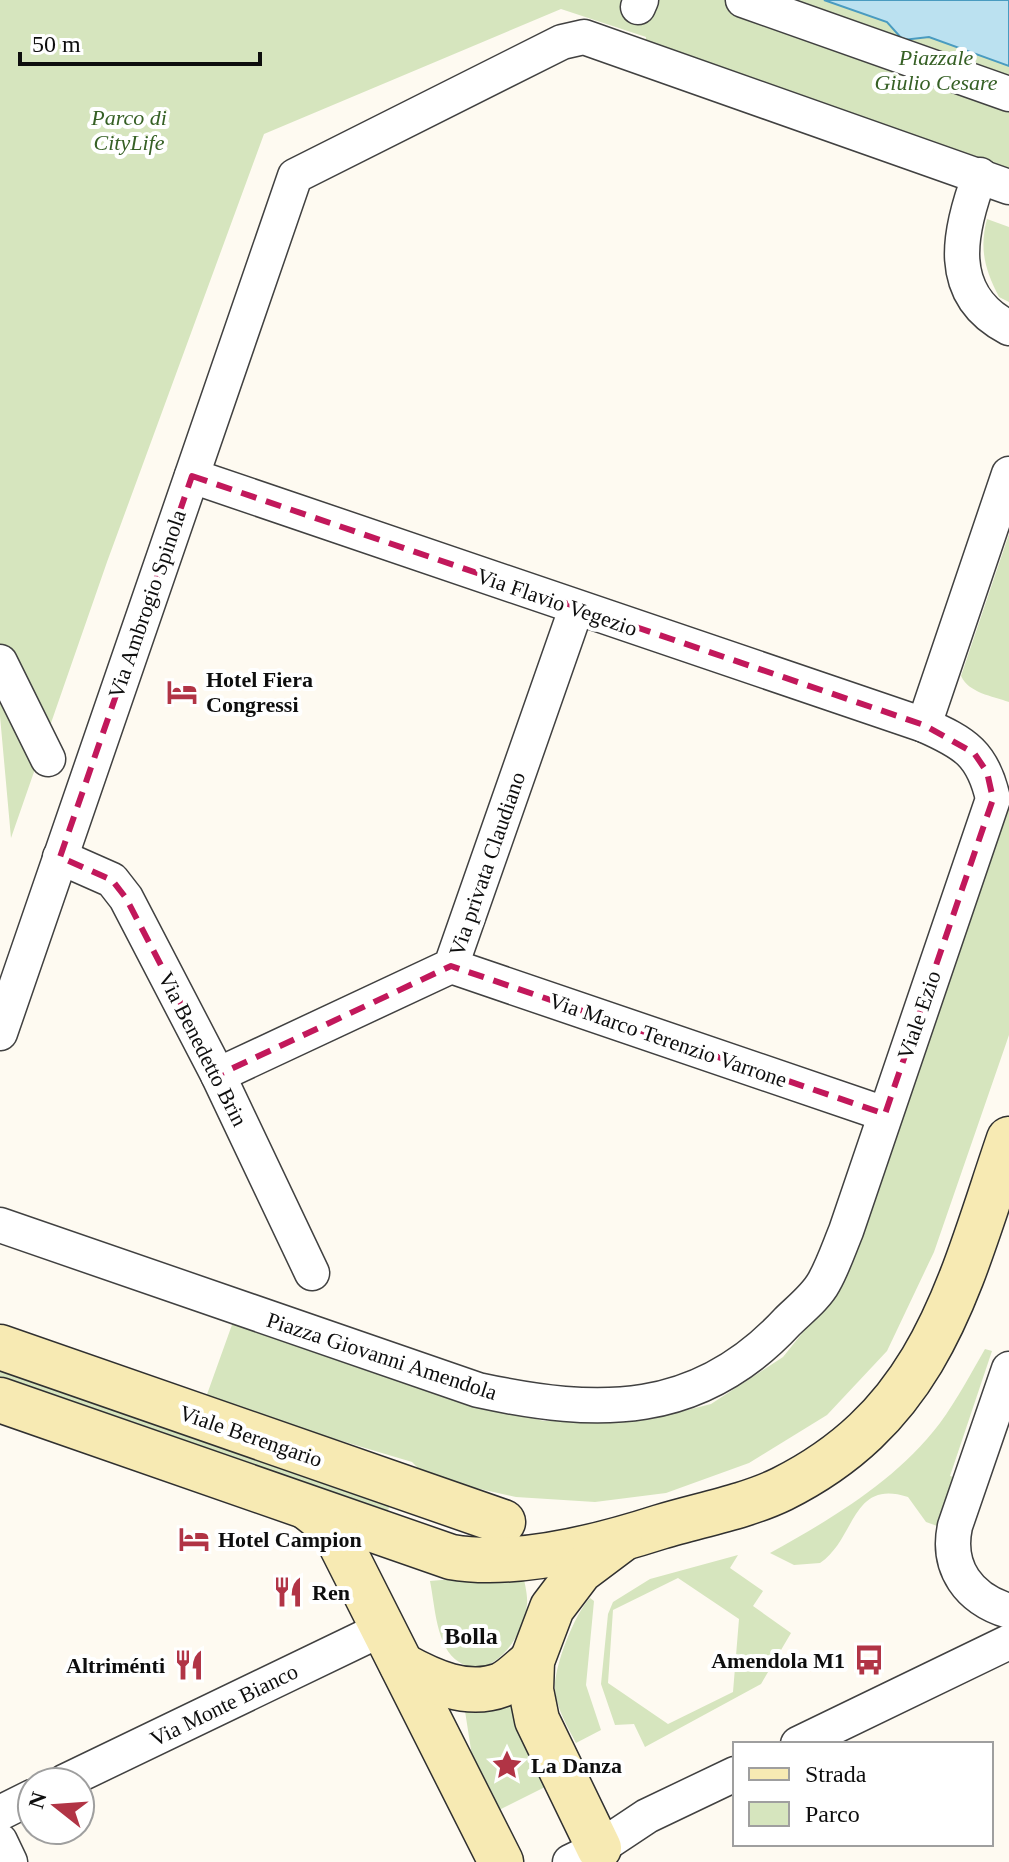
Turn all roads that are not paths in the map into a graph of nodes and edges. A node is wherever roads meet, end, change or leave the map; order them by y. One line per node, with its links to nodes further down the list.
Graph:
1 (743, 0): 2 (street)
2 (1009, 94)
3 (994, 181): 4 (street); 6 (street, Via Ambrogio Spinola)
4 (1009, 328)
5 (1009, 474): 9 (street)
6 (192, 476): 7 (street, Via Flavio Vegezio); 11 (street, Via Ambrogio Spinola)
7 (576, 609): 9 (street, Via Flavio Vegezio); 12 (street, Via privata Claudiano)
8 (0, 662): 10 (street)
9 (924, 725): 15 (street, Viale Ezio)
10 (48, 759)
11 (60, 857): 13 (street, Via Ambrogio Spinola); 14 (street, Via Benedetto Brin)
12 (451, 966): 14 (street, Via privata Claudiano); 15 (street, Via Marco Terenzio Varrone)
13 (0, 1033)
14 (218, 1075): 19 (street, Via Benedetto Brin)
15 (885, 1114): 18 (street, Viale Ezio)
16 (1009, 1139): 25 (main road)
17 (0, 1225): 18 (street, Piazza Giovanni Amendola)
18 (846, 1231)
19 (312, 1273)
20 (0, 1347): 24 (main road, Viale Berengario)
21 (1009, 1369): 28 (street)
22 (0, 1400): 23 (main road)
23 (296, 1503): 26 (main road); 30 (main road)
24 (526, 1533): 25 (main road); 26 (main road); 27 (main road)
25 (622, 1539): 27 (main road)
26 (418, 1545): 30 (main road)
27 (552, 1608): 31 (main road)
28 (1009, 1611)
29 (1009, 1642): 32 (street)
30 (393, 1646): 31 (main road); 33 (street, Via Monte Bianco); 38 (main road)
31 (532, 1661): 36 (main road)
32 (802, 1742)
33 (96, 1769)
34 (733, 1775): 36 (street)
35 (0, 1841): 37 (street)
36 (592, 1857)
37 (10, 1862)
38 (501, 1862)

